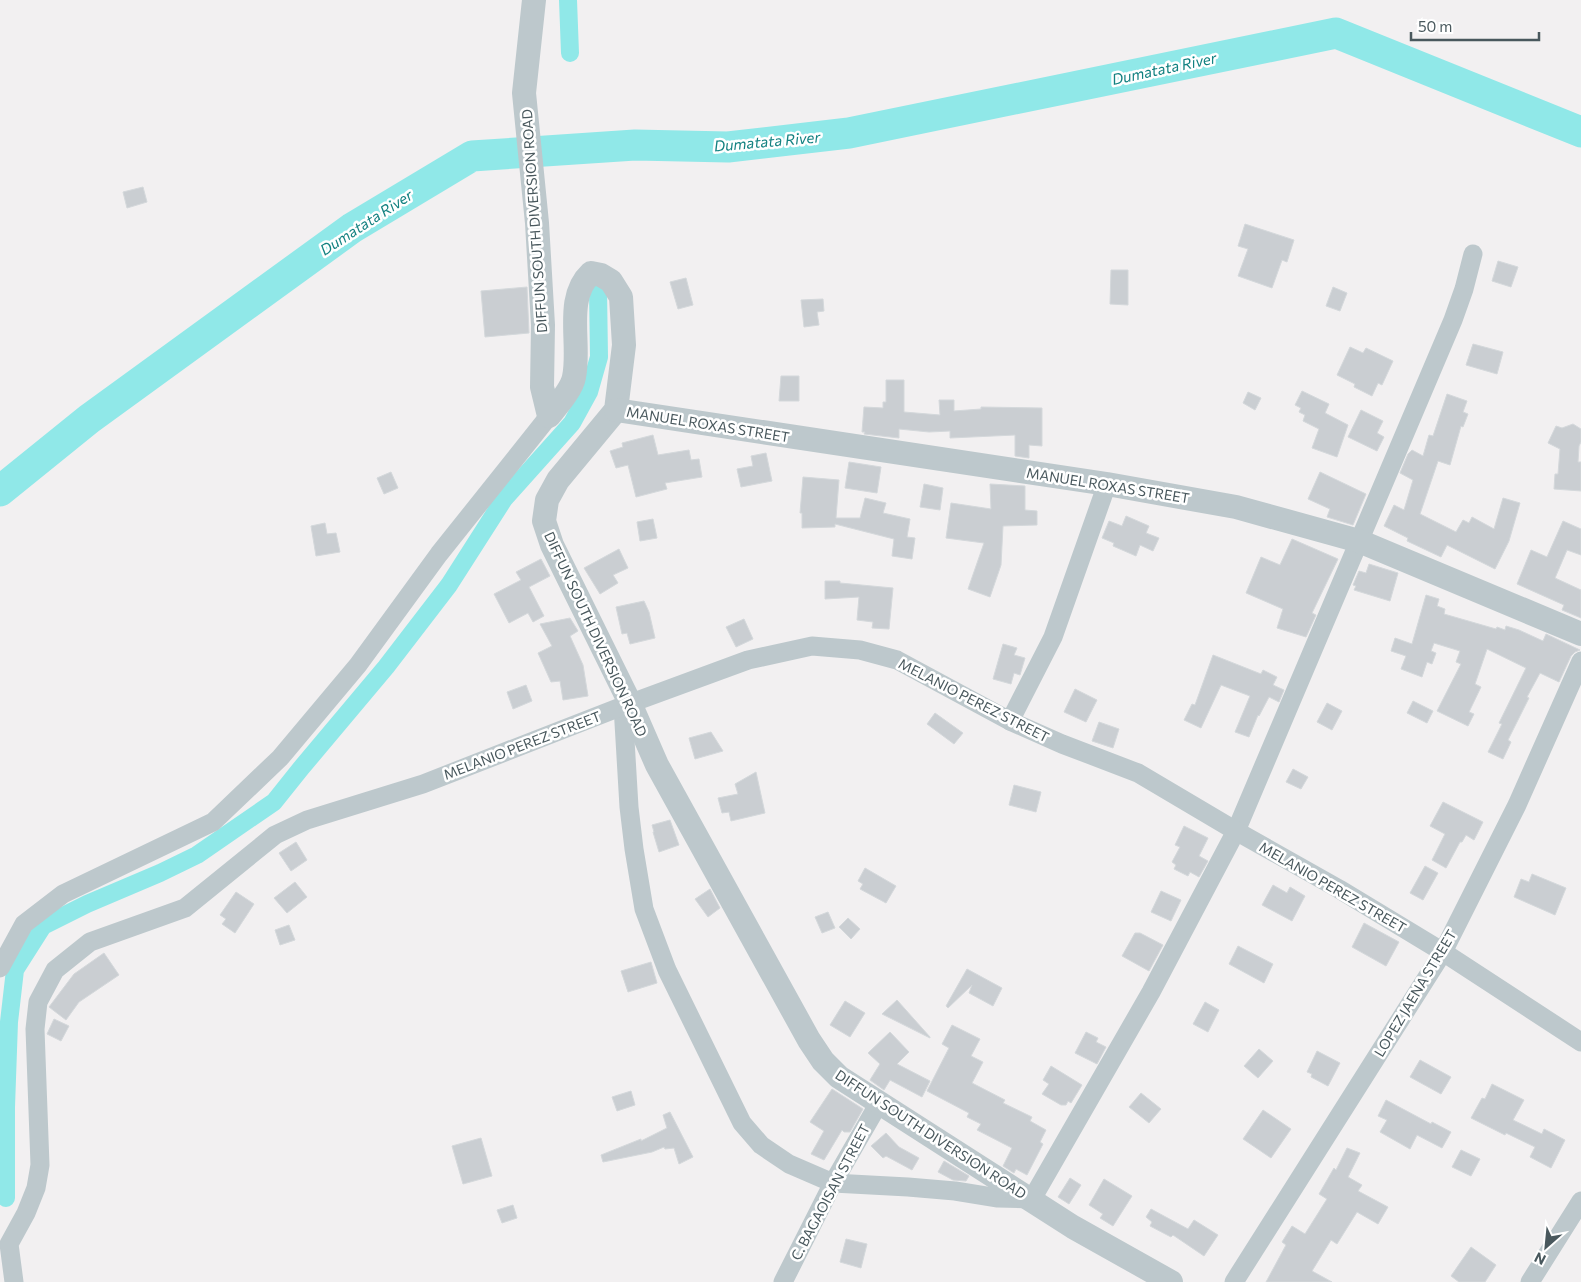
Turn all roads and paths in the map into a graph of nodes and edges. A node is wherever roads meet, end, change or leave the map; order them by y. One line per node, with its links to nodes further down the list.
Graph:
1 (534, 0): 4 (street, DIFFUN SOUTH DIVERSION ROAD)
2 (1473, 254): 6 (street)
3 (616, 410): 4 (street); 5 (street, MANUEL ROXAS STREET); 9 (street, DIFFUN SOUTH DIVERSION ROAD)
4 (549, 416): 13 (street)
5 (1107, 484): 6 (street, MANUEL ROXAS STREET); 10 (street)
6 (1359, 541): 7 (street, MANUEL ROXAS STREET); 11 (street)
7 (1581, 634)
8 (1581, 661): 12 (street, LOPEZ JAENA STREET)
9 (627, 705): 10 (street, MELANIO PEREZ STREET); 15 (street, DIFFUN SOUTH DIVERSION ROAD); 16 (street); 19 (street, MELANIO PEREZ STREET)
10 (1010, 721): 11 (street, MELANIO PEREZ STREET)
11 (1236, 831): 12 (street, MELANIO PEREZ STREET); 17 (street)
12 (1443, 952): 14 (street, MELANIO PEREZ STREET); 23 (street, LOPEZ JAENA STREET)
13 (0, 968)
14 (1581, 1042)
15 (879, 1103): 16 (street, C. BAGAOISAN STREET); 17 (street, DIFFUN SOUTH DIVERSION ROAD)
16 (833, 1183): 17 (street); 21 (street, C. BAGAOISAN STREET)
17 (1032, 1199): 22 (street, DIFFUN SOUTH DIVERSION ROAD)
18 (1581, 1201): 24 (street)
19 (4, 1239): 20 (street, MELANIO PEREZ STREET)
20 (14, 1282)
21 (783, 1282)
22 (1171, 1282)
23 (1234, 1282)
24 (1530, 1282)

